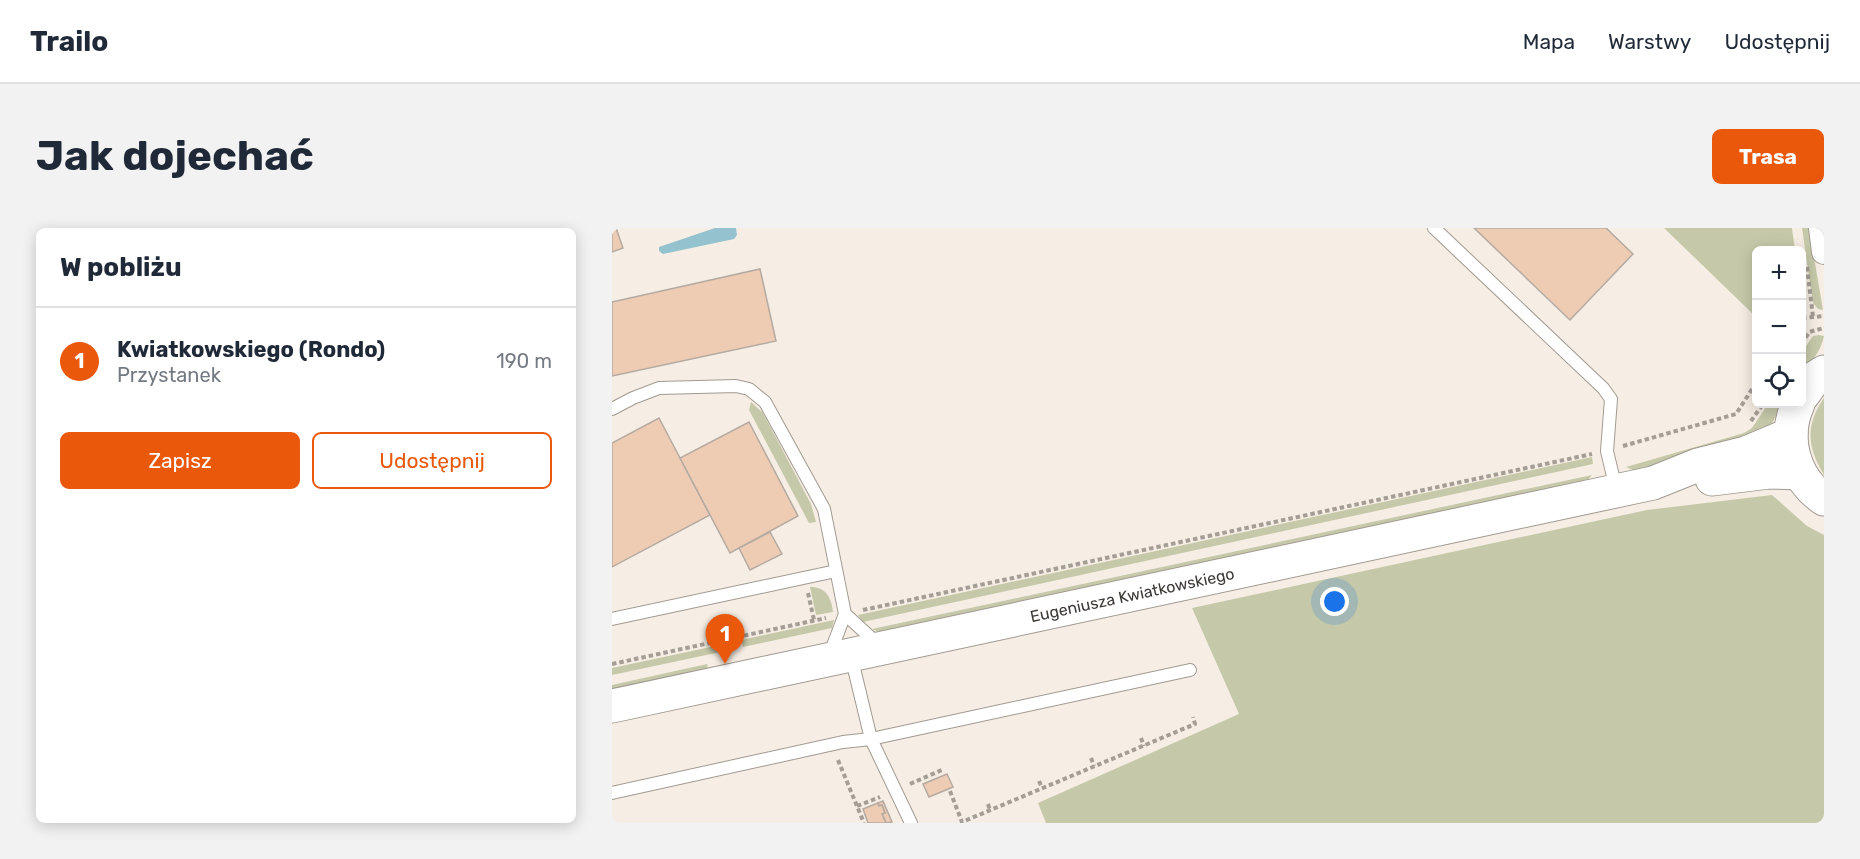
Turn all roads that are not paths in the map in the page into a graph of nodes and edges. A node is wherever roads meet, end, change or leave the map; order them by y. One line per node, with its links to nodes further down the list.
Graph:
1 (1434, 228): 10 (lane)
2 (1821, 228): 3 (street)
3 (1815, 256)
4 (1824, 372): 5 (main road)
5 (1806, 391)
6 (612, 409): 12 (lane)
7 (1795, 419): 8 (main road); 9 (main road, Eugeniusza Kwiatkowskiego)
8 (1800, 473): 9 (main road, Eugeniusza Kwiatkowskiego); 11 (main road)
9 (1653, 483): 10 (main road, Eugeniusza Kwiatkowskiego)
10 (1616, 491): 15 (main road, Eugeniusza Kwiatkowskiego)
11 (1824, 499)
12 (836, 571): 13 (lane); 14 (lane)
13 (845, 614): 15 (lane); 16 (lane)
14 (612, 619)
15 (885, 648): 16 (main road, Eugeniusza Kwiatkowskiego)
16 (839, 658): 18 (main road, Eugeniusza Kwiatkowskiego); 19 (lane)
17 (1190, 670): 19 (lane)
18 (612, 706)
19 (871, 739): 20 (lane); 21 (lane)
20 (612, 793)
21 (911, 823)

